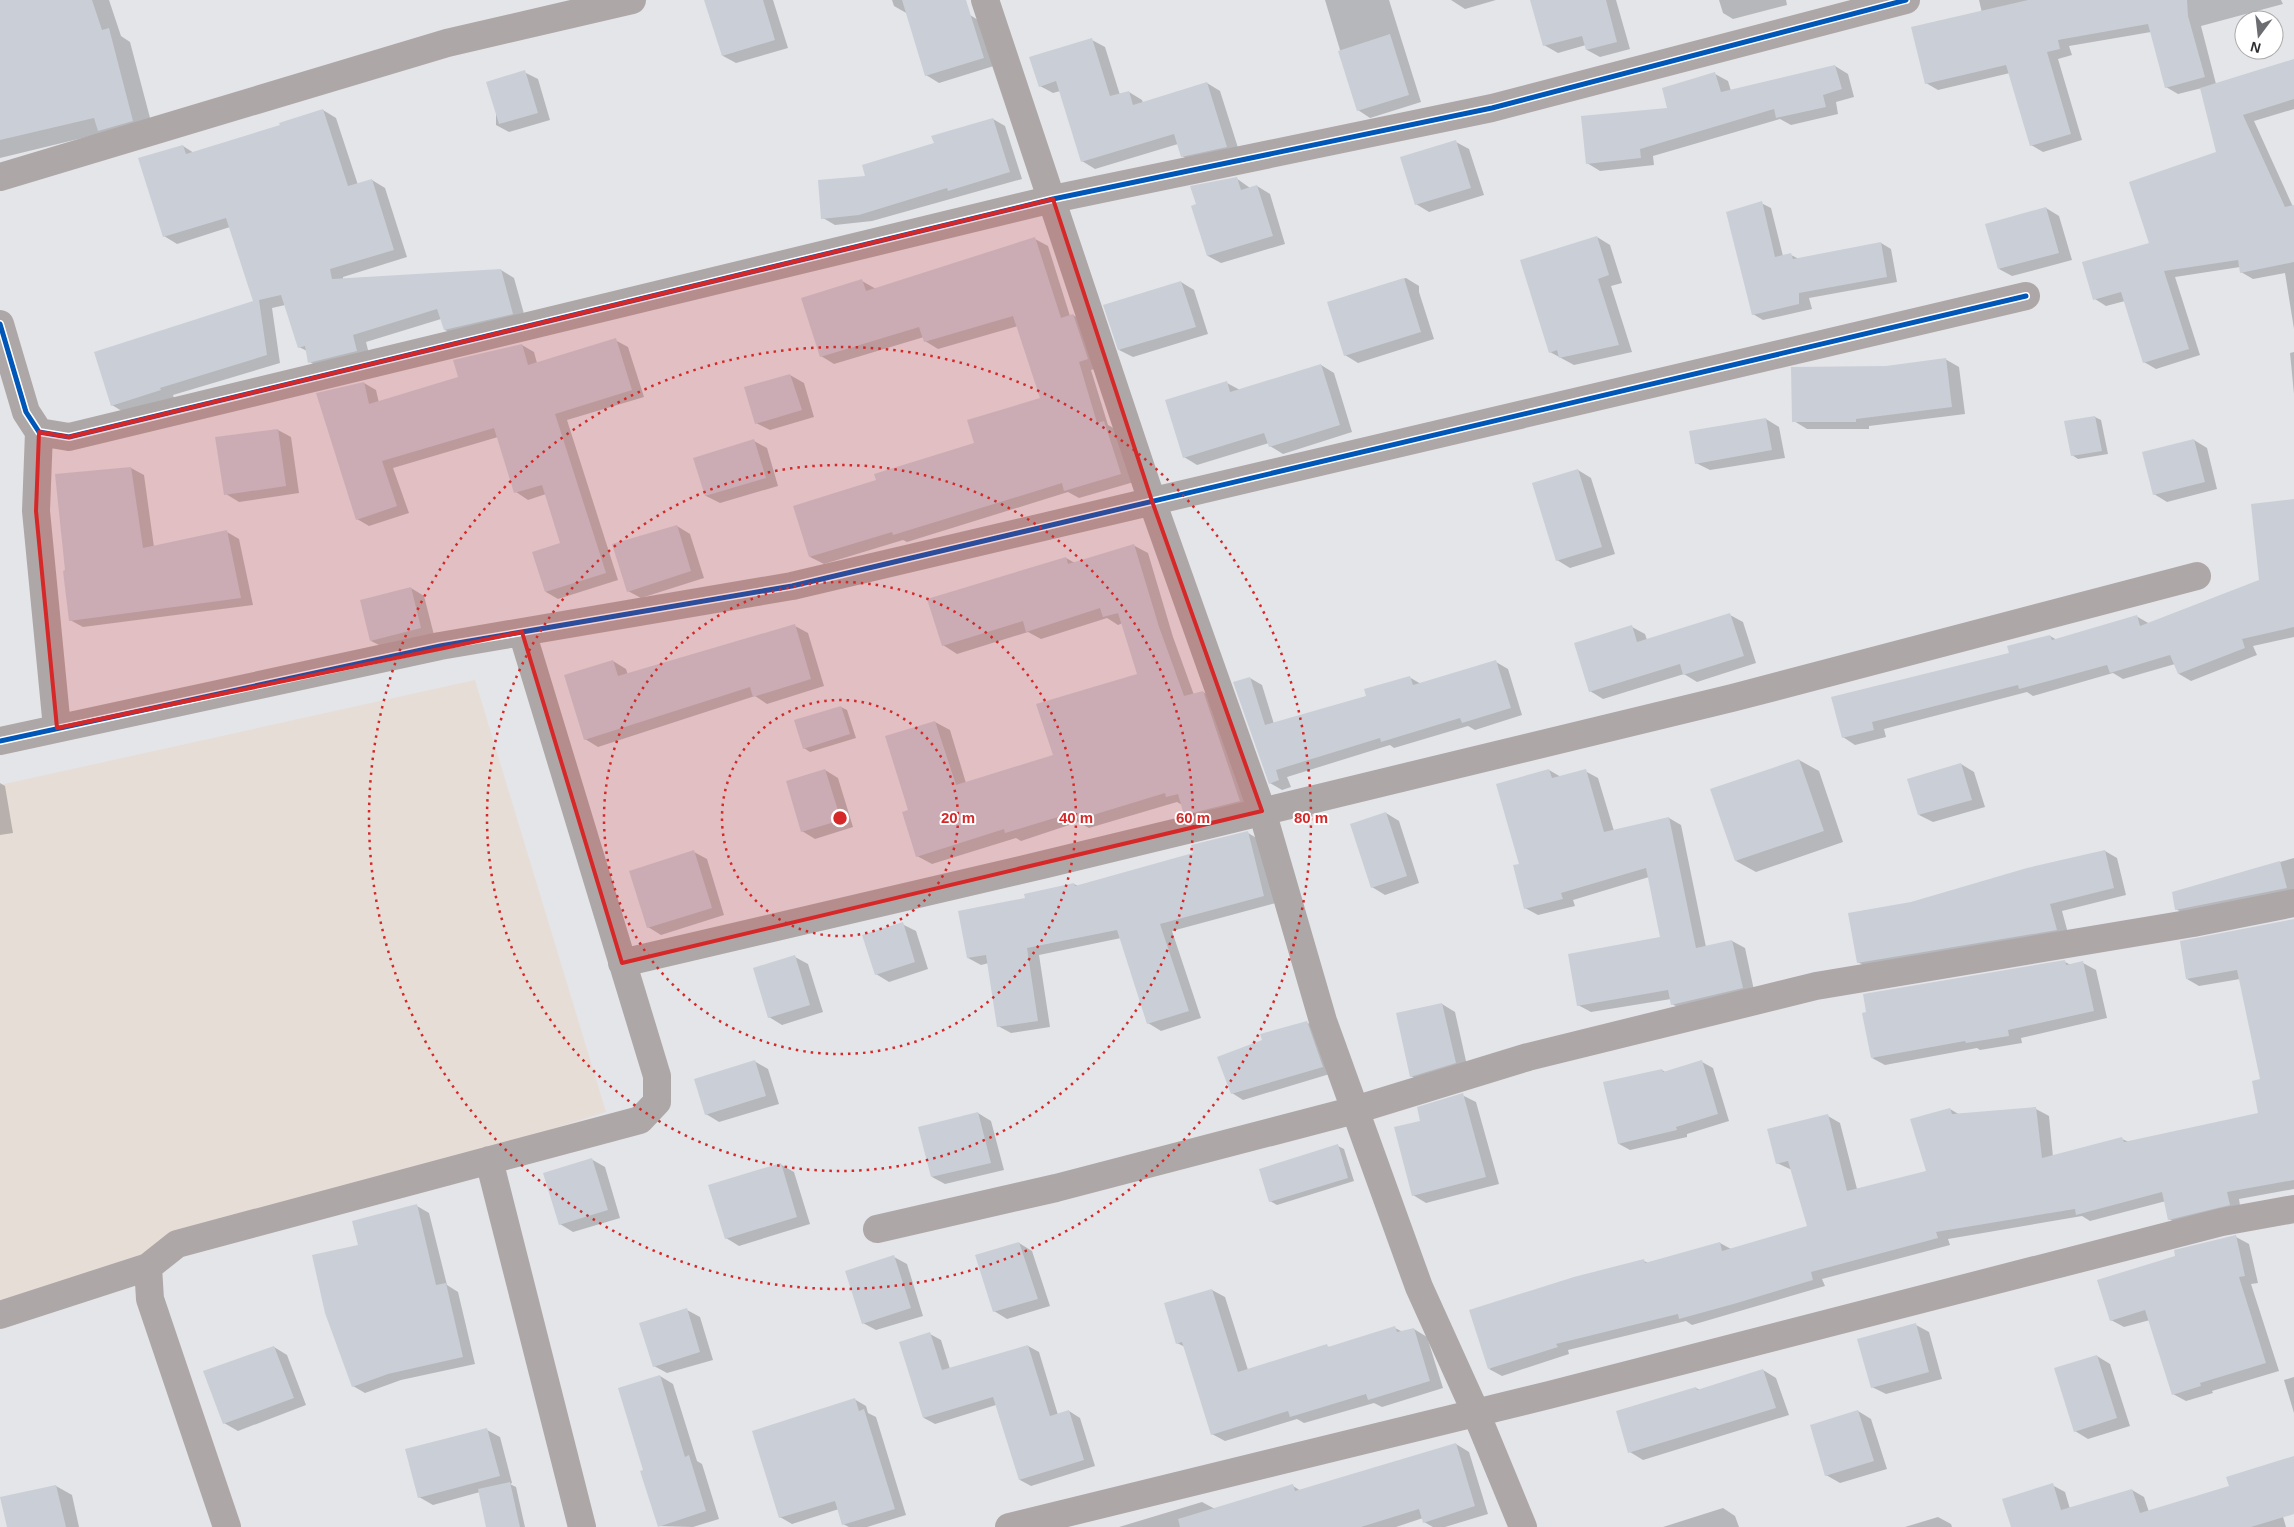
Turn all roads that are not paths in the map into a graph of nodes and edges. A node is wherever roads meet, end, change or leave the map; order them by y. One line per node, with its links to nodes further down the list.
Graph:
1 (632, 0): 4 (street)
2 (985, 0): 5 (street)
3 (1906, 0): 5 (street)
4 (0, 177)
5 (1053, 199): 8 (street); 9 (street)
6 (2026, 296): 9 (street)
7 (0, 324): 8 (street)
8 (39, 432): 12 (street)
9 (1152, 501): 11 (street); 14 (street)
10 (2196, 576): 14 (street)
11 (522, 632): 12 (street); 16 (street)
12 (58, 728): 13 (street)
13 (0, 741)
14 (1262, 811): 16 (street); 17 (street)
15 (2294, 903): 17 (street)
16 (622, 962): 18 (street)
17 (1355, 1110): 20 (street); 23 (street)
18 (489, 1160): 21 (street); 25 (street)
19 (2294, 1209): 23 (street)
20 (877, 1229)
21 (148, 1267): 22 (street); 24 (street)
22 (0, 1315)
23 (1476, 1413): 26 (street); 27 (street)
24 (227, 1527)
25 (582, 1527)
26 (1009, 1527)
27 (1523, 1527)

